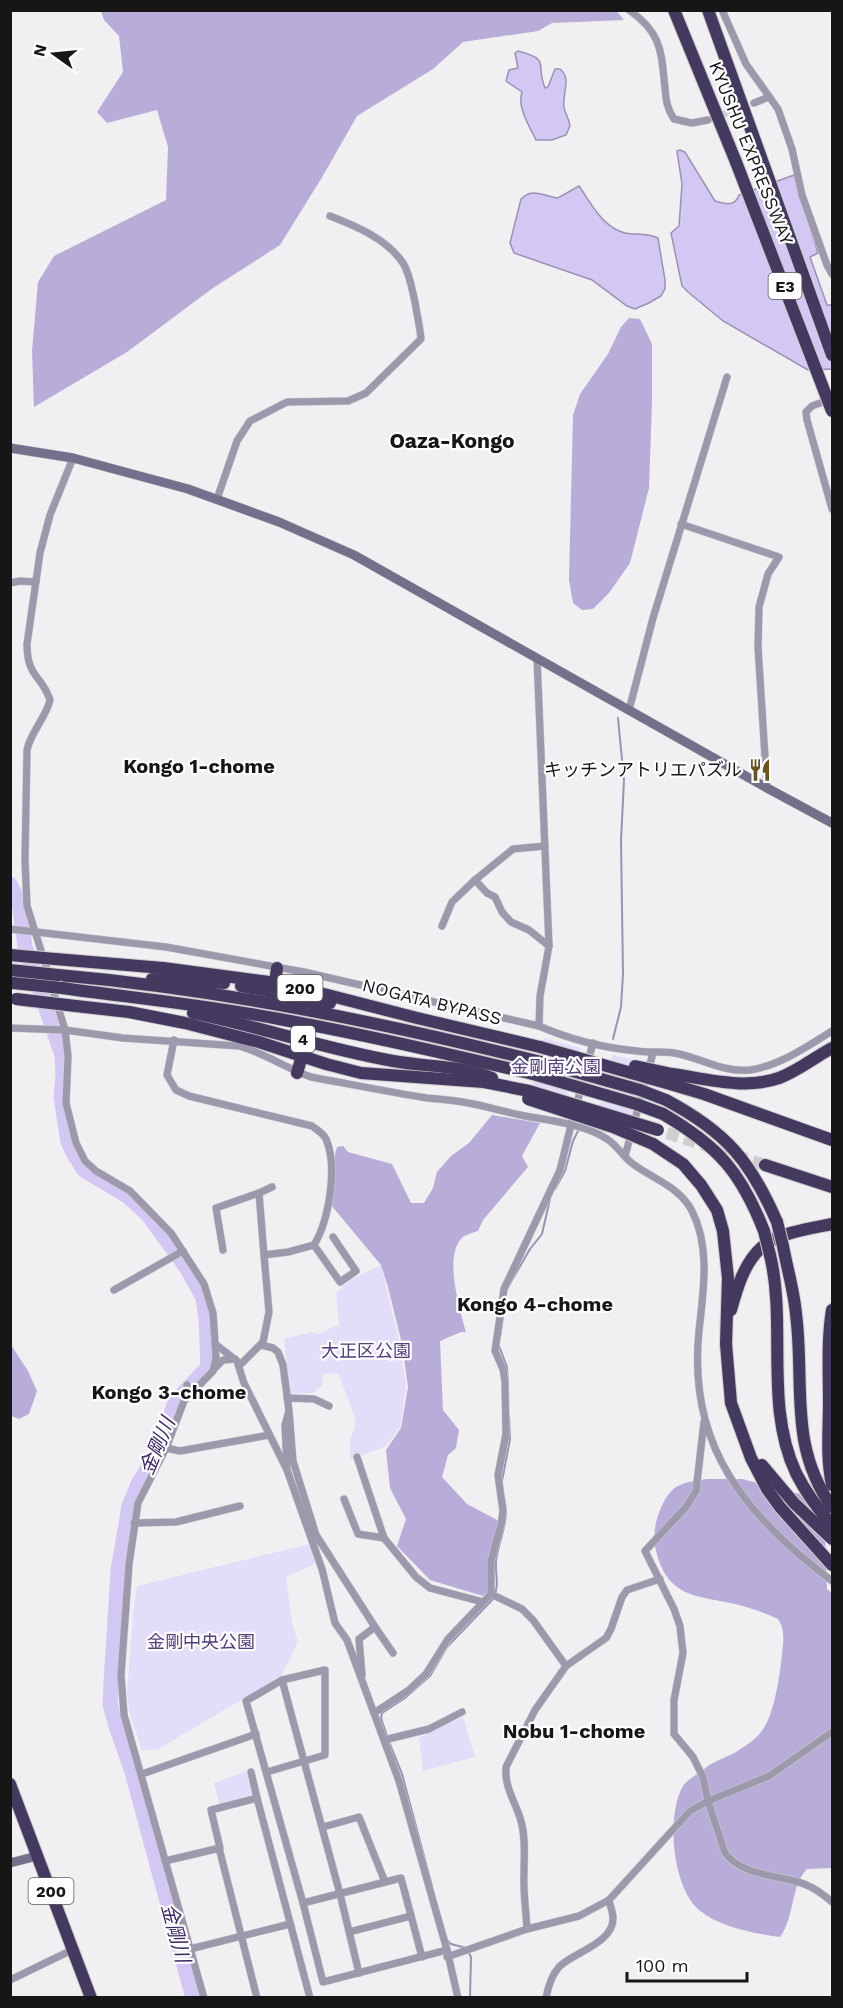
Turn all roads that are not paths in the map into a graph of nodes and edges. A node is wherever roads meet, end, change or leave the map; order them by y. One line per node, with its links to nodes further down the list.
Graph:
1 (629, 10): 7 (street)
2 (674, 10): 13 (highway, KYUSHU EXPRESSWAY / E3, bridge)
3 (708, 10): 10 (highway, KYUSHU EXPRESSWAY / E3)
4 (722, 10): 5 (street)
5 (769, 97): 6 (street); 9 (street)
6 (754, 103)
7 (708, 120)
8 (330, 216): 16 (street)
9 (832, 274)
10 (832, 355)
11 (727, 377): 18 (street)
12 (832, 399): 17 (street)
13 (832, 411)
14 (10, 448): 15 (street)
15 (73, 458): 16 (street); 19 (street)
16 (217, 500): 21 (street)
17 (832, 509)
18 (681, 524): 22 (street); 23 (street)
19 (36, 582): 20 (street); 29 (street)
20 (10, 583)
21 (537, 658): 22 (street); 25 (street)
22 (629, 710): 23 (street)
23 (767, 788): 24 (street)
24 (832, 823)
25 (545, 846): 26 (street); 30 (street)
26 (475, 880): 27 (street); 30 (street)
27 (442, 926)
28 (10, 928): 29 (street)
29 (36, 932): 32 (street); 42 (street)
30 (549, 946): 40 (street)
31 (10, 955): 36 (highway, NOGATA BYPASS / 200, bridge)
32 (277, 968): 36 (highway); 40 (street)
33 (10, 970): 34 (highway, 4, bridge)
34 (93, 978): 39 (highway, 4); 91 (highway, bridge)
35 (12, 983): 37 (highway, bridge)
36 (275, 983): 39 (highway, NOGATA BYPASS / 200)
37 (89, 992): 52 (highway, 4); 93 (highway, bridge)
38 (13, 999): 48 (highway, bridge)
39 (417, 1018): 51 (highway, NOGATA BYPASS / 200, bridge)
40 (539, 1026): 45 (street)
41 (10, 1028): 42 (street)
42 (65, 1030): 44 (street); 66 (street)
43 (832, 1031): 47 (street)
44 (174, 1040): 49 (street); 64 (street)
45 (593, 1043): 47 (street); 54 (street)
46 (832, 1048): 51 (highway)
47 (653, 1053): 57 (street)
48 (302, 1056): 49 (highway); 50 (highway)
49 (297, 1072): 54 (street)
50 (374, 1075): 52 (highway); 53 (highway)
51 (671, 1079): 56 (highway)
52 (515, 1087): 53 (highway)
53 (528, 1095): 55 (highway, bridge); 71 (highway, bridge)
54 (571, 1125): 57 (street); 99 (street)
55 (663, 1131)
56 (832, 1140)
57 (625, 1156): 81 (street)
58 (765, 1165): 60 (highway)
59 (272, 1187): 61 (street)
60 (832, 1187)
61 (259, 1193): 65 (street); 67 (street)
62 (828, 1225): 71 (highway)
63 (333, 1237): 64 (street)
64 (314, 1245): 67 (street)
65 (223, 1250)
66 (183, 1251): 68 (street); 70 (street)
67 (264, 1255): 72 (street)
68 (114, 1290)
69 (832, 1314): 78 (highway)
70 (214, 1344): 73 (street); 74 (street)
71 (726, 1344): 84 (highway)
72 (261, 1346): 73 (street); 77 (street)
73 (237, 1363): 74 (street); 83 (street)
74 (213, 1371): 76 (street)
75 (187, 1385): 76 (street)
76 (193, 1392): 85 (street)
77 (287, 1398): 79 (street); 80 (street)
78 (829, 1402): 82 (highway); 88 (highway)
79 (329, 1406)
80 (289, 1411): 87 (street); 101 (street)
81 (704, 1420): 97 (street); 98 (street)
82 (832, 1430)
83 (269, 1435): 85 (street); 87 (street)
84 (745, 1438): 95 (highway); 96 (highway)
85 (166, 1449): 92 (street)
86 (357, 1458): 94 (street)
87 (287, 1470): 105 (street)
88 (832, 1485)
89 (344, 1499): 94 (street)
90 (240, 1506): 92 (street)
91 (832, 1507)
92 (134, 1523): 114 (street)
93 (832, 1525)
94 (384, 1538): 100 (street)
95 (832, 1539)
96 (832, 1565)
97 (660, 1579): 103 (street); 117 (street)
98 (832, 1581)
99 (491, 1594): 100 (street); 103 (street)
100 (483, 1602): 107 (street)
101 (375, 1627): 102 (street); 105 (street)
102 (393, 1653)
103 (566, 1666): 130 (street)
104 (282, 1680): 109 (street); 111 (street); 111 (street)
105 (362, 1680): 107 (street)
106 (462, 1712): 110 (street)
107 (374, 1713): 110 (street)
108 (832, 1732): 117 (street)
109 (256, 1734): 113 (street); 114 (street)
110 (384, 1740): 135 (street)
111 (305, 1761): 113 (street); 118 (street)
112 (251, 1772): 116 (street)
113 (267, 1772): 127 (street)
114 (142, 1774): 121 (street)
115 (10, 1784): 120 (highway, 200)
116 (257, 1798): 119 (street); 129 (street)
117 (708, 1801): 125 (street); 126 (street)
118 (323, 1827): 123 (street); 124 (street)
119 (219, 1848): 121 (street); 132 (street)
120 (37, 1856): 122 (street); 133 (highway, 200)
121 (165, 1861): 134 (street)
122 (10, 1863)
123 (385, 1882): 124 (street); 128 (street)
124 (340, 1894): 127 (street); 131 (street)
125 (609, 1900): 130 (street); 144 (street)
126 (832, 1902)
127 (303, 1903): 137 (street)
128 (411, 1916): 131 (street); 136 (street)
129 (290, 1924): 132 (street); 142 (street)
130 (527, 1929): 135 (street)
131 (349, 1932): 137 (street)
132 (242, 1936): 134 (street); 141 (street)
133 (74, 1949): 138 (street); 139 (highway, 200)
134 (190, 1949): 140 (street)
135 (447, 1954): 136 (street); 143 (street)
136 (422, 1957): 137 (street)
137 (359, 1973)
138 (10, 1980)
139 (91, 1998)
140 (204, 1998)
141 (257, 1998)
142 (310, 1998)
143 (458, 1998)
144 (546, 1998)

